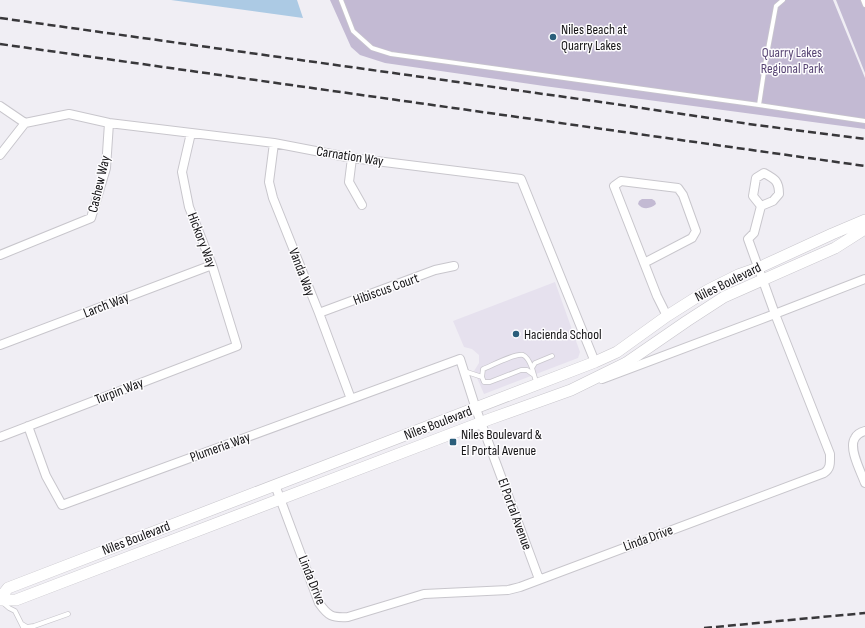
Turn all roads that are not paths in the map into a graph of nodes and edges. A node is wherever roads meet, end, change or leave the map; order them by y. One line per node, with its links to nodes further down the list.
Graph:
1 (341, 0): 5 (lane)
2 (783, 0): 5 (lane)
3 (863, 0): 4 (lane)
4 (865, 4)
5 (759, 105): 7 (lane)
6 (0, 106): 8 (street)
7 (865, 122)
8 (25, 123): 9 (street, Carnation Way); 12 (street)
9 (109, 123): 10 (street, Carnation Way); 18 (street, Cashew Way)
10 (191, 133): 11 (street, Carnation Way); 20 (street, Hickory Way)
11 (274, 143): 13 (street, Carnation Way); 25 (street, Vanda Way)
12 (0, 155)
13 (352, 158): 14 (street); 34 (street, Carnation Way)
14 (362, 205)
15 (761, 206): 22 (street, Linda Drive)
16 (865, 220): 22 (main road, Niles Boulevard)
17 (865, 229): 24 (main road, Niles Boulevard)
18 (0, 255)
19 (644, 263): 19 (street); 27 (street)
20 (212, 265): 30 (street, Larch Way); 31 (street, Hickory Way)
21 (454, 266): 25 (street, Hibiscus Court)
22 (758, 268): 24 (street, Linda Drive); 27 (main road, Niles Boulevard)
23 (865, 279): 26 (street, Niles Boulevard)
24 (762, 280): 26 (street, Linda Drive); 28 (main road, Niles Boulevard)
25 (318, 313): 40 (street, Vanda Way)
26 (775, 314): 39 (street, Niles Boulevard); 49 (street, Linda Drive)
27 (667, 316): 28 (main road); 29 (main road); 34 (main road, Niles Boulevard)
28 (687, 321): 29 (main road, Niles Boulevard)
29 (661, 339): 39 (main road, Niles Boulevard)
30 (0, 345)
31 (237, 346): 43 (street, Turpin Way)
32 (552, 356): 35 (lane)
33 (460, 359): 36 (street, El Portal Avenue); 40 (street, Plumeria Way)
34 (595, 362): 38 (main road, Niles Boulevard)
35 (532, 368): 37 (lane); 38 (lane)
36 (464, 373): 37 (lane); 41 (street, El Portal Avenue)
37 (482, 377): 38 (lane)
38 (535, 380): 41 (main road, Niles Boulevard)
39 (571, 390): 42 (main road, Niles Boulevard)
40 (350, 399): 43 (street, Plumeria Way)
41 (476, 408): 42 (street, El Portal Avenue); 47 (main road, Niles Boulevard)
42 (481, 423): 48 (main road, Niles Boulevard); 49 (street, El Portal Avenue)
43 (28, 426): 45 (street, Turpin Way)
44 (865, 430): 46 (street)
45 (0, 437)
46 (865, 483)
47 (275, 484): 48 (street, Linda Drive); 50 (main road, Niles Boulevard)
48 (281, 499): 49 (street, Linda Drive); 50 (main road, Niles Boulevard)
49 (539, 579)
50 (0, 599): 52 (lane)
51 (68, 614): 52 (lane)
52 (22, 626)

